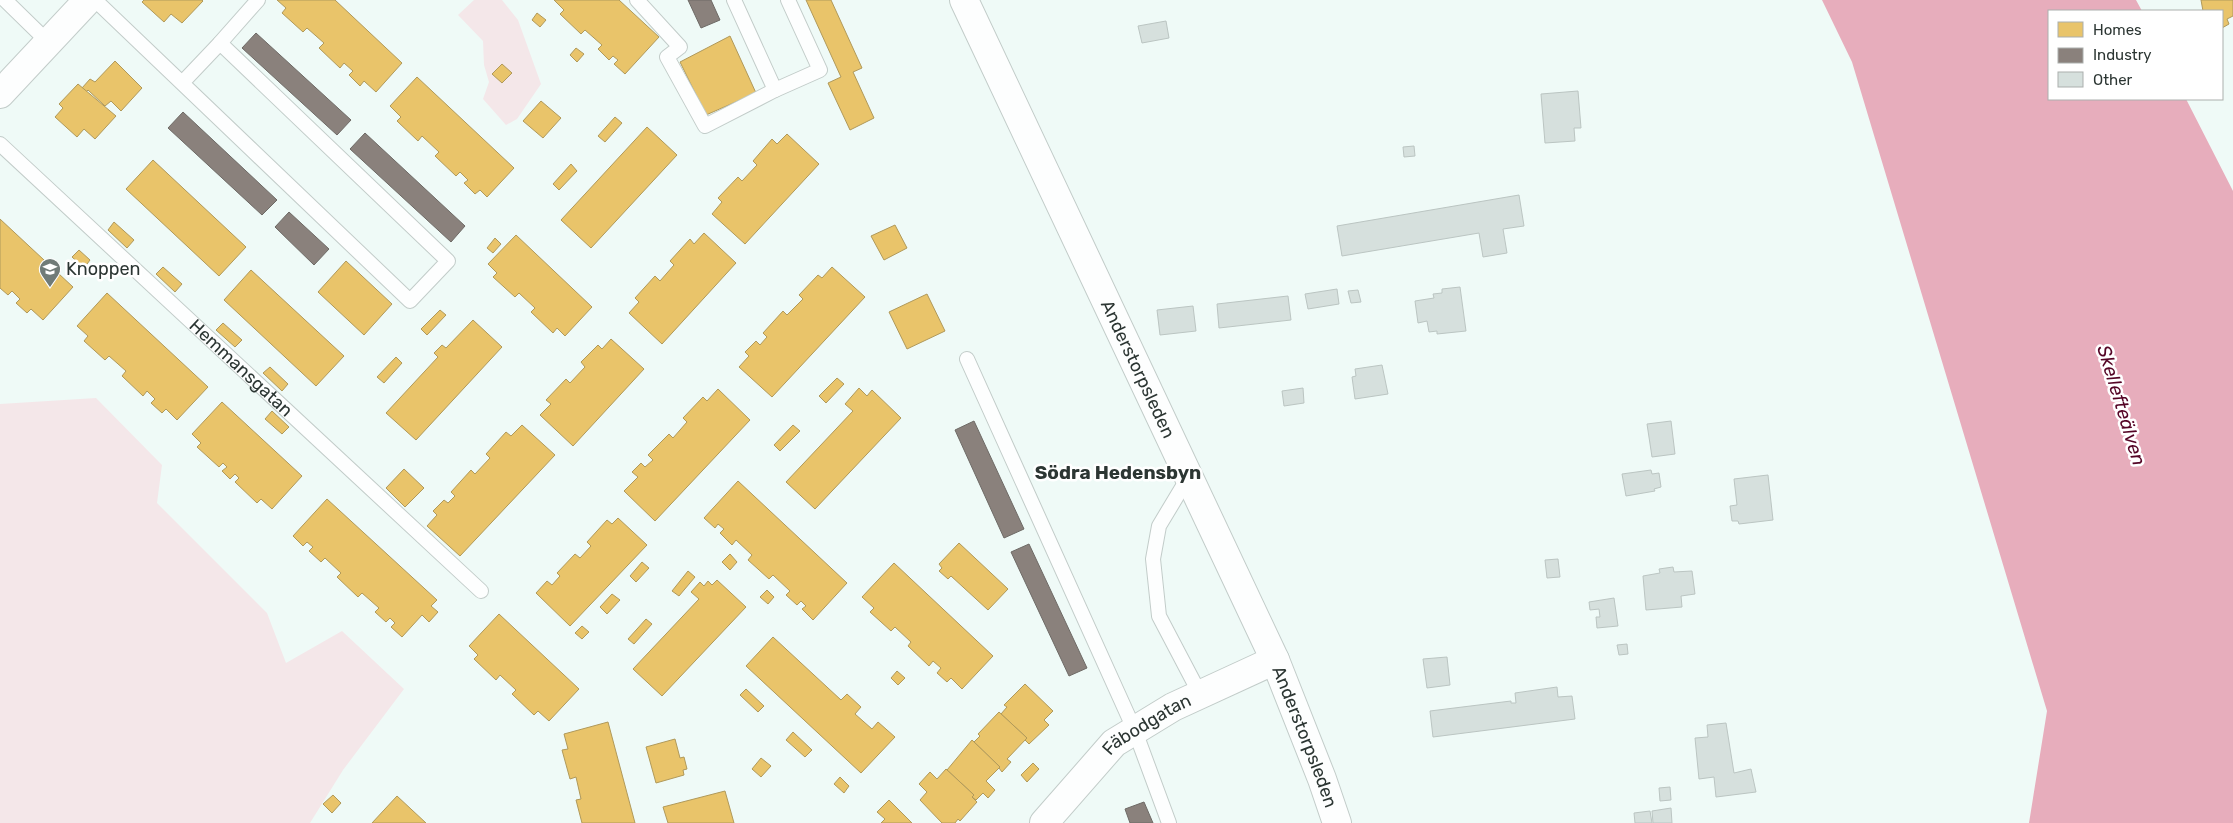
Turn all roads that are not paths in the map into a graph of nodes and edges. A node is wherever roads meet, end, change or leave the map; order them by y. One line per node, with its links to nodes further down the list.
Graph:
1 (4, 0): 9 (lane)
2 (88, 0): 9 (main road)
3 (95, 0): 11 (lane)
4 (258, 0): 10 (lane)
5 (637, 0): 12 (lane)
6 (734, 0): 12 (lane)
7 (788, 0): 12 (lane)
8 (964, 0): 16 (main road, Anderstorpsleden)
9 (48, 42): 13 (main road)
10 (220, 43): 11 (lane); 11 (lane)
11 (182, 83)
12 (775, 90)
13 (0, 94)
14 (0, 144): 17 (lane, Hemmansgatan)
15 (967, 359): 20 (lane)
16 (1189, 476): 18 (main road, Anderstorpsleden); 19 (lane)
17 (481, 590)
18 (1276, 660): 19 (main road, Fäbodgatan); 23 (main road, Anderstorpsleden)
19 (1200, 694): 20 (main road, Fäbodgatan)
20 (1135, 731): 21 (main road, Fäbodgatan); 22 (lane)
21 (1044, 823)
22 (1169, 823)
23 (1336, 823)

